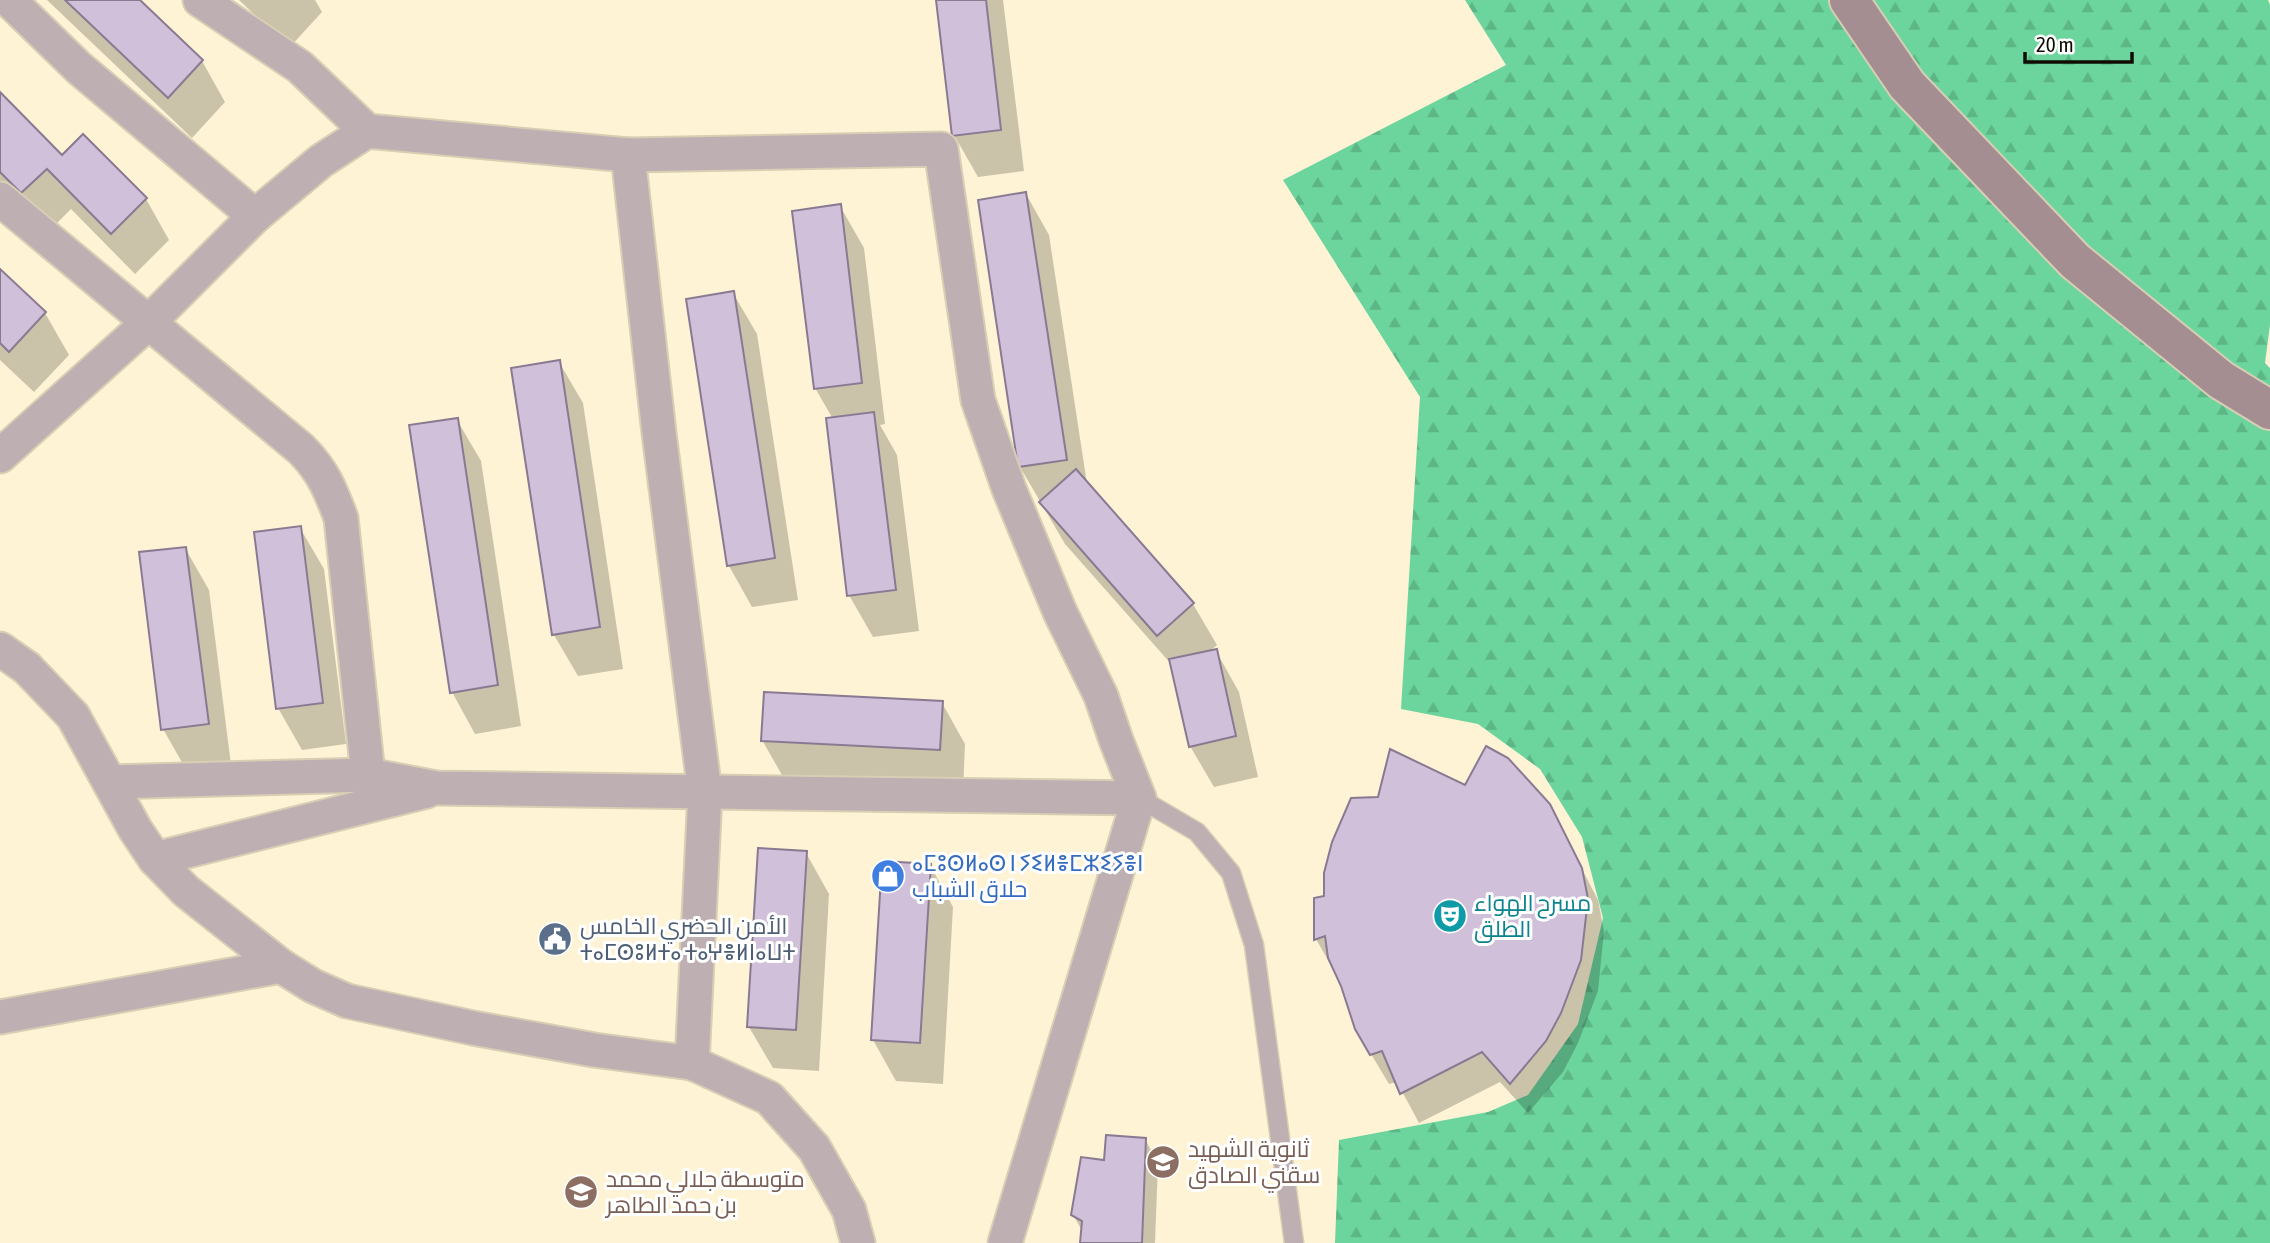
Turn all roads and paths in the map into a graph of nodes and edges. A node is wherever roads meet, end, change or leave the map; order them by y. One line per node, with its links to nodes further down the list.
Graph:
1 (9, 0): 7 (street)
2 (200, 0): 4 (street)
3 (1849, 0): 9 (street)
4 (367, 131): 5 (street); 7 (street)
5 (628, 155): 15 (street); 16 (street)
6 (0, 199): 8 (street)
7 (255, 216): 8 (street)
8 (148, 323): 10 (street); 12 (street)
9 (2270, 410)
10 (0, 456)
11 (0, 649): 13 (street)
12 (368, 775): 13 (street); 14 (street)
13 (110, 782): 17 (street)
14 (436, 788): 15 (street); 17 (street)
15 (705, 793): 16 (street); 20 (street)
16 (1139, 798): 22 (street); 23 (lane)
17 (155, 859): 18 (street)
18 (281, 966): 19 (street); 20 (street)
19 (0, 1017)
20 (692, 1063): 21 (street)
21 (859, 1243)
22 (1005, 1243)
23 (1294, 1243)

